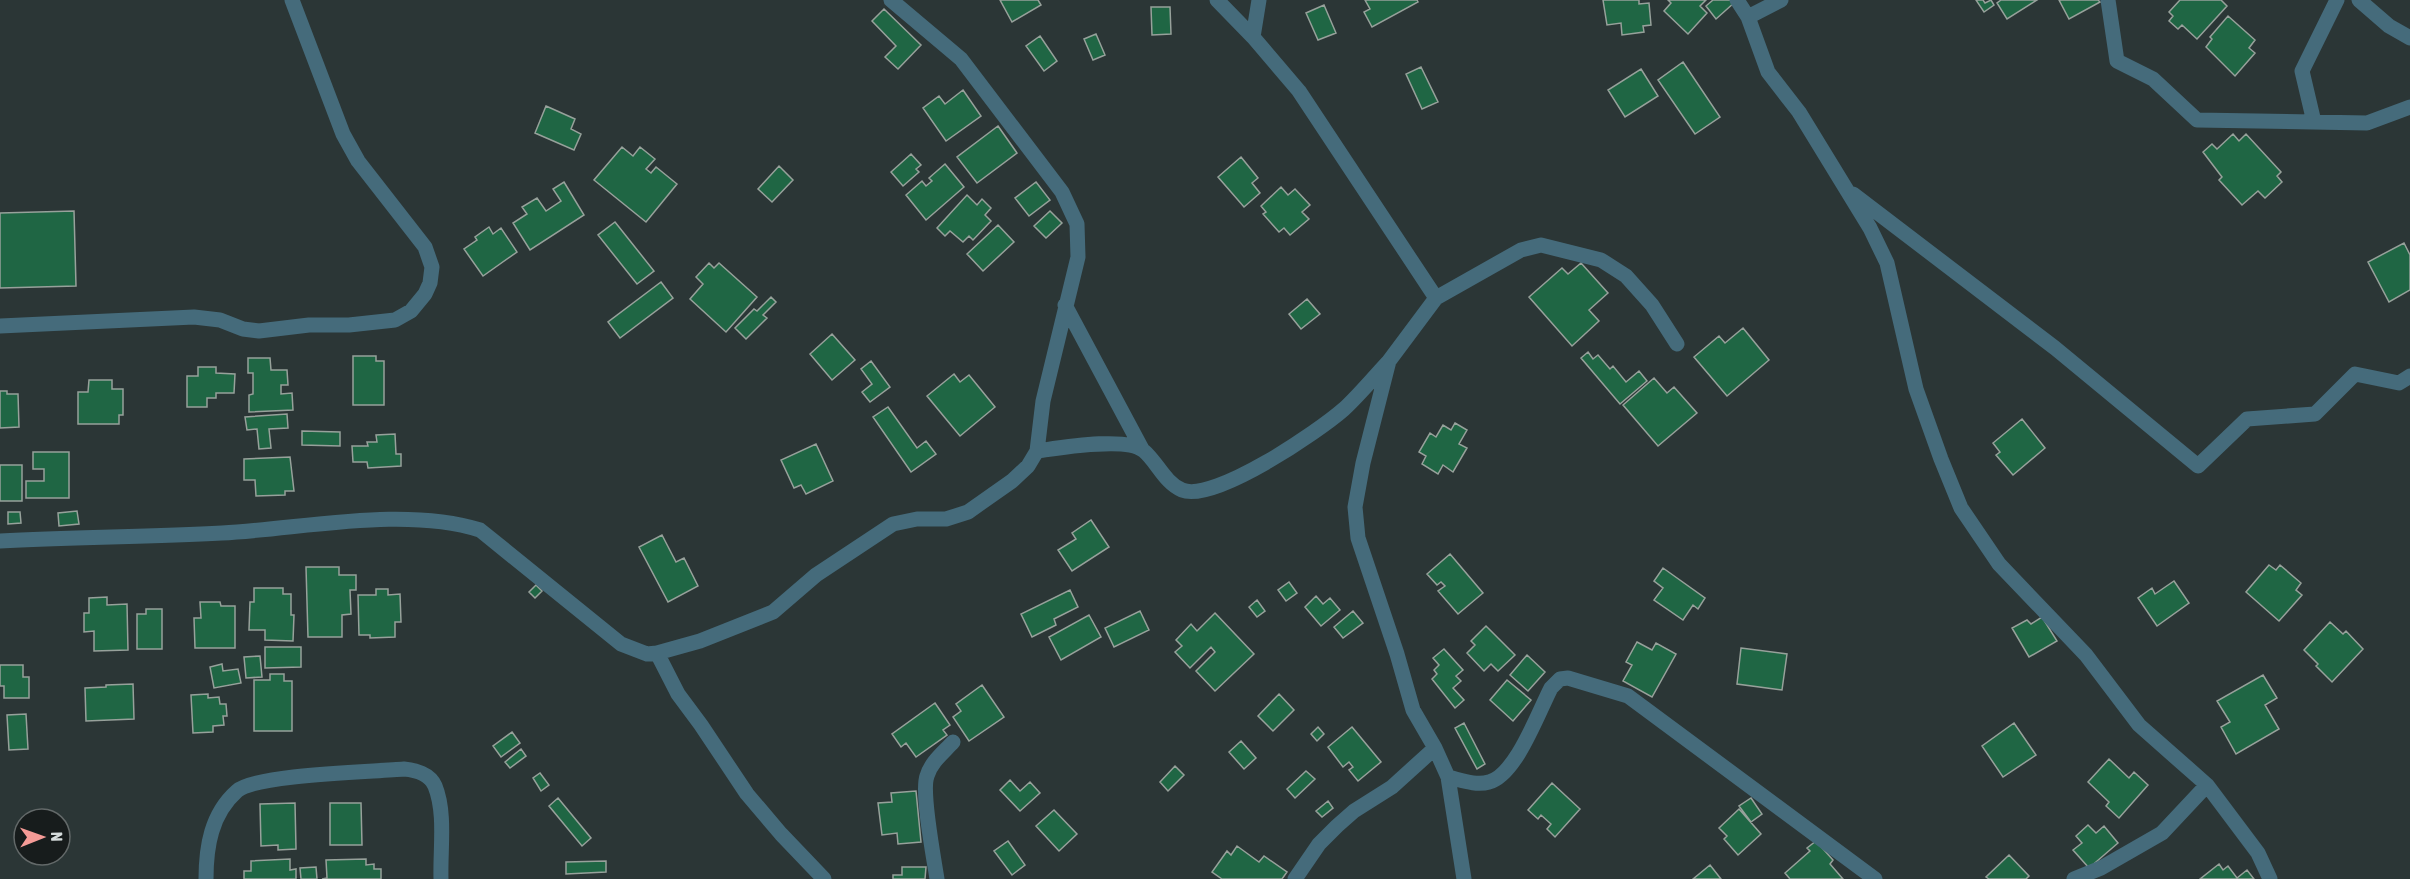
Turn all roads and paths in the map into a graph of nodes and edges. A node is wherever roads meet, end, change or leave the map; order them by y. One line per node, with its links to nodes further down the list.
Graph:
1 (292, 0): 18 (street)
2 (891, 0): 17 (street)
3 (1217, 0): 11 (street)
4 (1259, 0): 11 (street)
5 (1737, 0): 10 (street)
6 (1781, 0): 10 (street)
7 (2108, 0): 14 (street)
8 (2337, 0): 14 (street)
9 (2359, 0): 12 (street)
10 (1748, 17): 15 (street)
11 (1253, 37): 16 (street)
12 (2410, 38)
13 (2410, 108): 14 (street)
14 (2314, 122)
15 (1846, 189): 21 (street); 29 (street)
16 (1436, 298): 19 (street); 20 (street)
17 (1065, 305): 22 (street); 23 (street)
18 (0, 326)
19 (1677, 344)
20 (1389, 361): 22 (street); 27 (street)
21 (2410, 376)
22 (1142, 449): 23 (street)
23 (1036, 451): 25 (street)
24 (0, 541): 25 (street)
25 (657, 653): 32 (street)
26 (953, 742): 33 (street)
27 (1435, 748): 28 (street); 34 (street)
28 (1448, 777): 35 (street); 36 (street)
29 (2207, 785): 37 (street); 38 (street)
30 (206, 879): 31 (street)
31 (441, 879)
32 (824, 879)
33 (937, 879)
34 (1295, 879)
35 (1464, 879)
36 (1875, 879)
37 (2074, 879)
38 (2270, 879)

